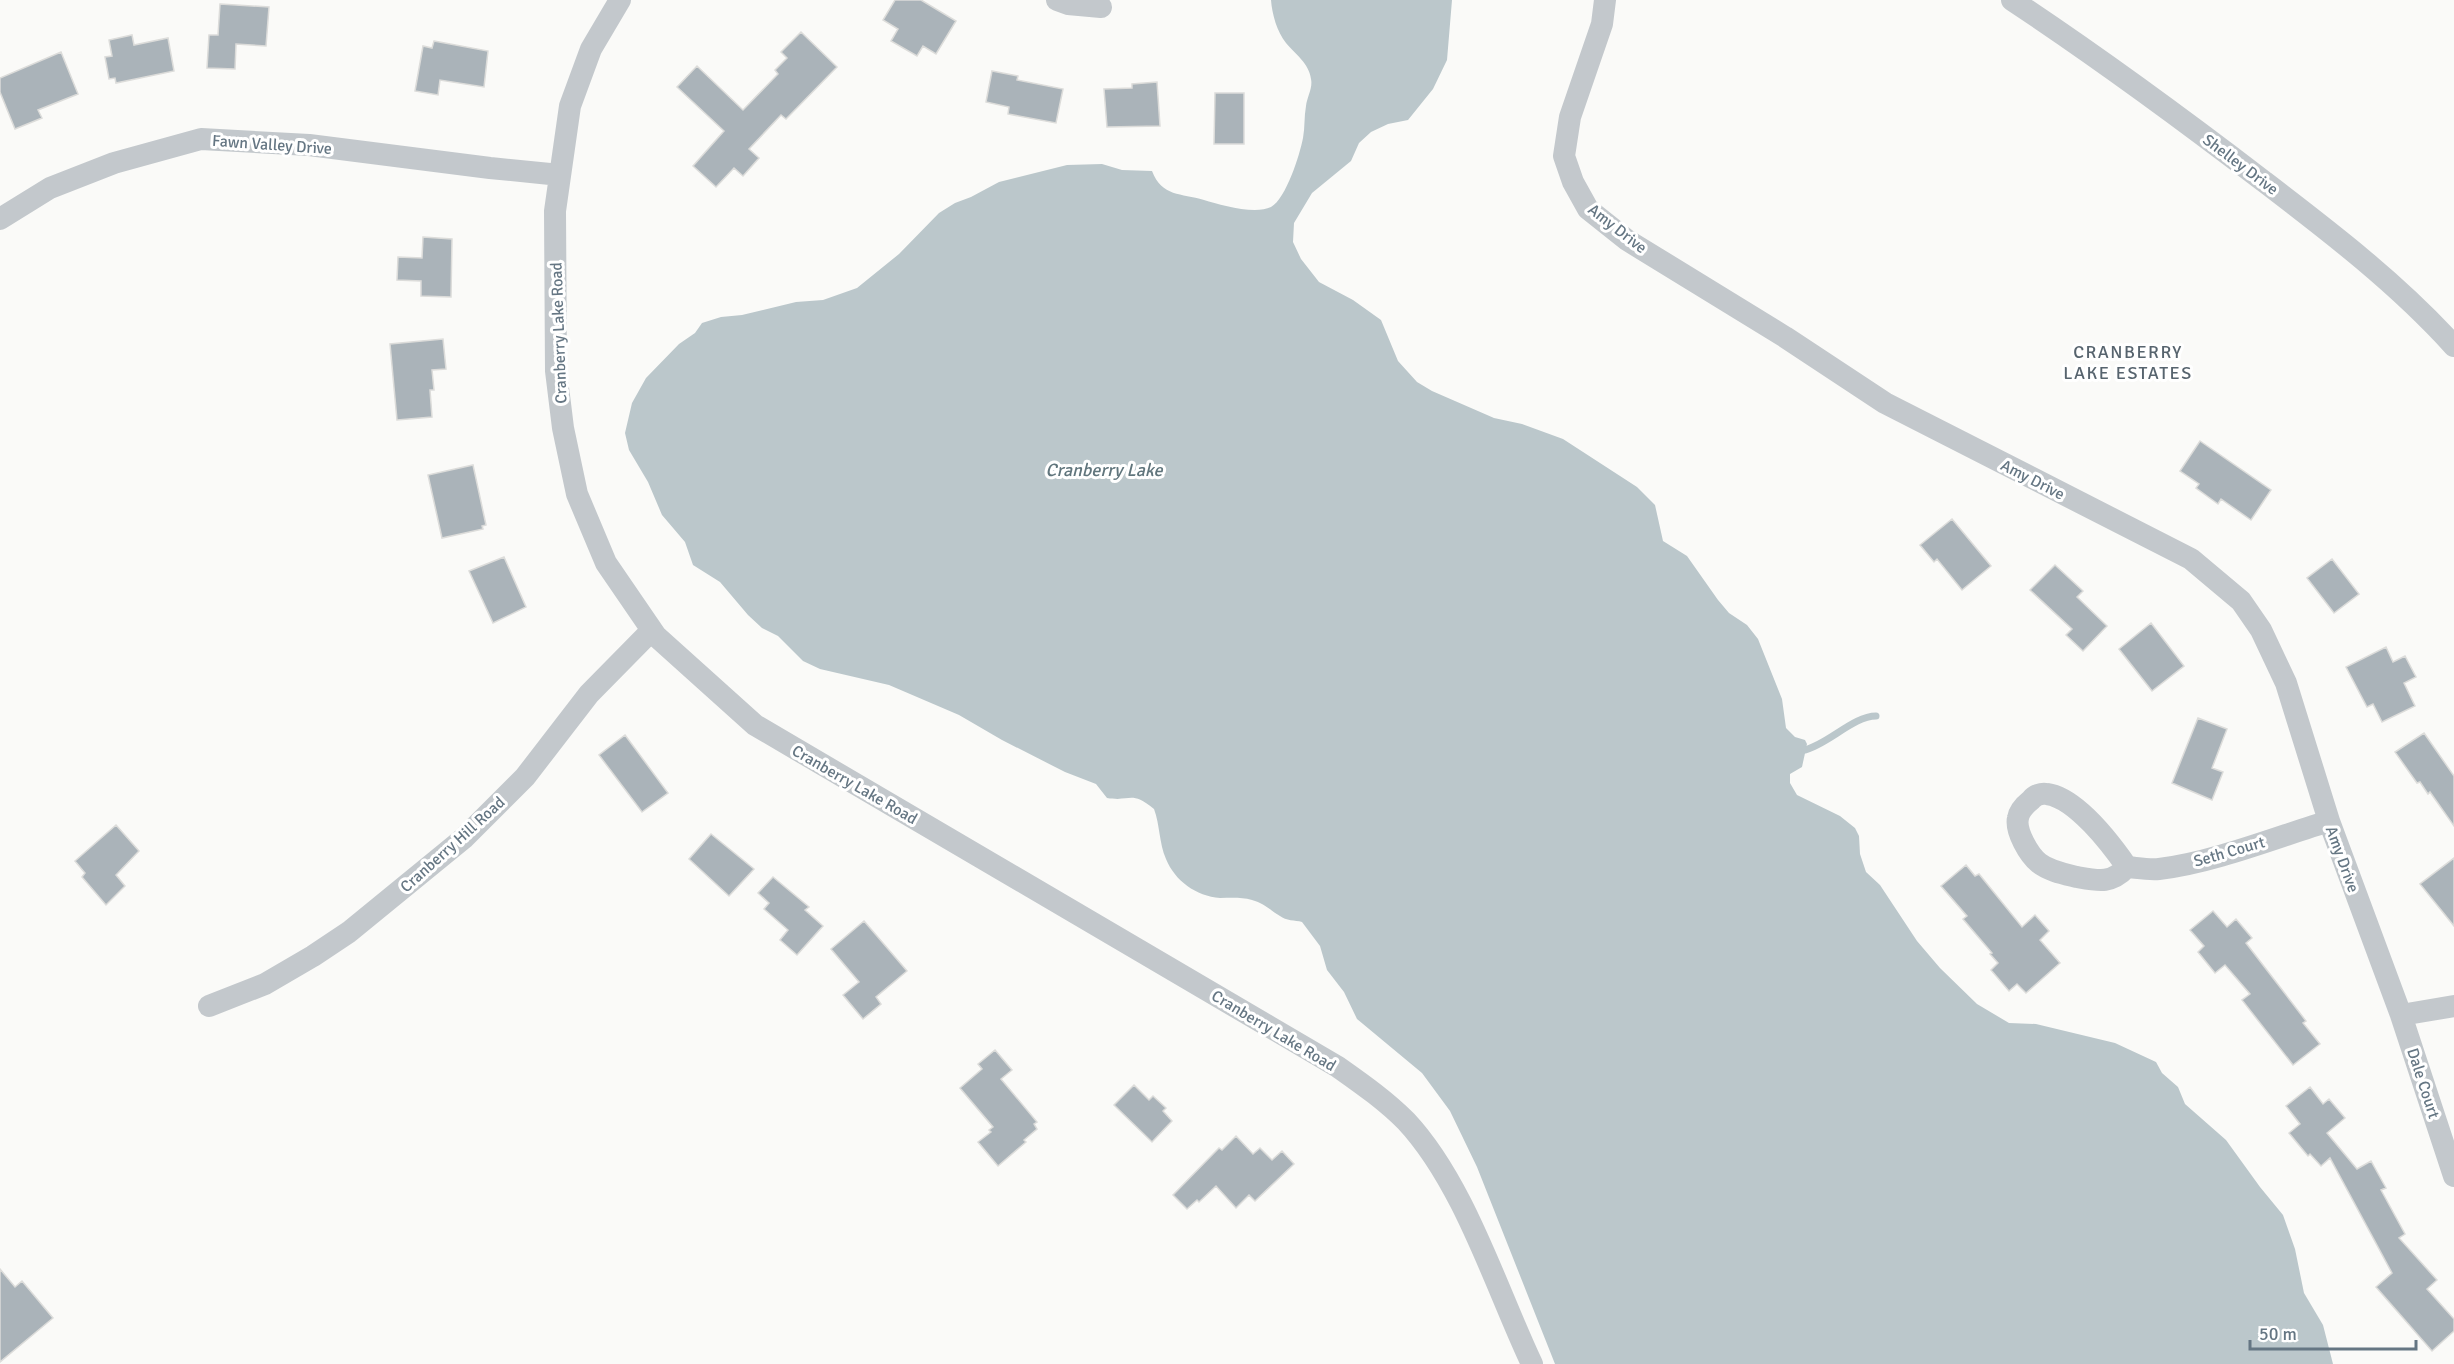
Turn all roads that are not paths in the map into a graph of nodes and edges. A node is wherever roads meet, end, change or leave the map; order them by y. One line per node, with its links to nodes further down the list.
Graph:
1 (620, 0): 6 (street, Cranberry Lake Road)
2 (1057, 0): 5 (street)
3 (1605, 0): 10 (street, Amy Drive)
4 (2012, 0): 8 (street, Shelley Drive)
5 (1101, 7)
6 (560, 174): 7 (street, Fawn Valley Drive); 9 (street, Cranberry Lake Road)
7 (0, 219)
8 (2454, 346)
9 (652, 630): 13 (street, Cranberry Hill Road); 17 (street, Cranberry Lake Road)
10 (2329, 821): 11 (street, Seth Court); 14 (street, Amy Drive)
11 (2127, 867): 11 (street)
12 (2454, 1005): 14 (street)
13 (209, 1006)
14 (2401, 1015): 15 (street, Dale Court)
15 (2450, 1154): 16 (street, Dale Court)
16 (2454, 1176)
17 (1532, 1364)

